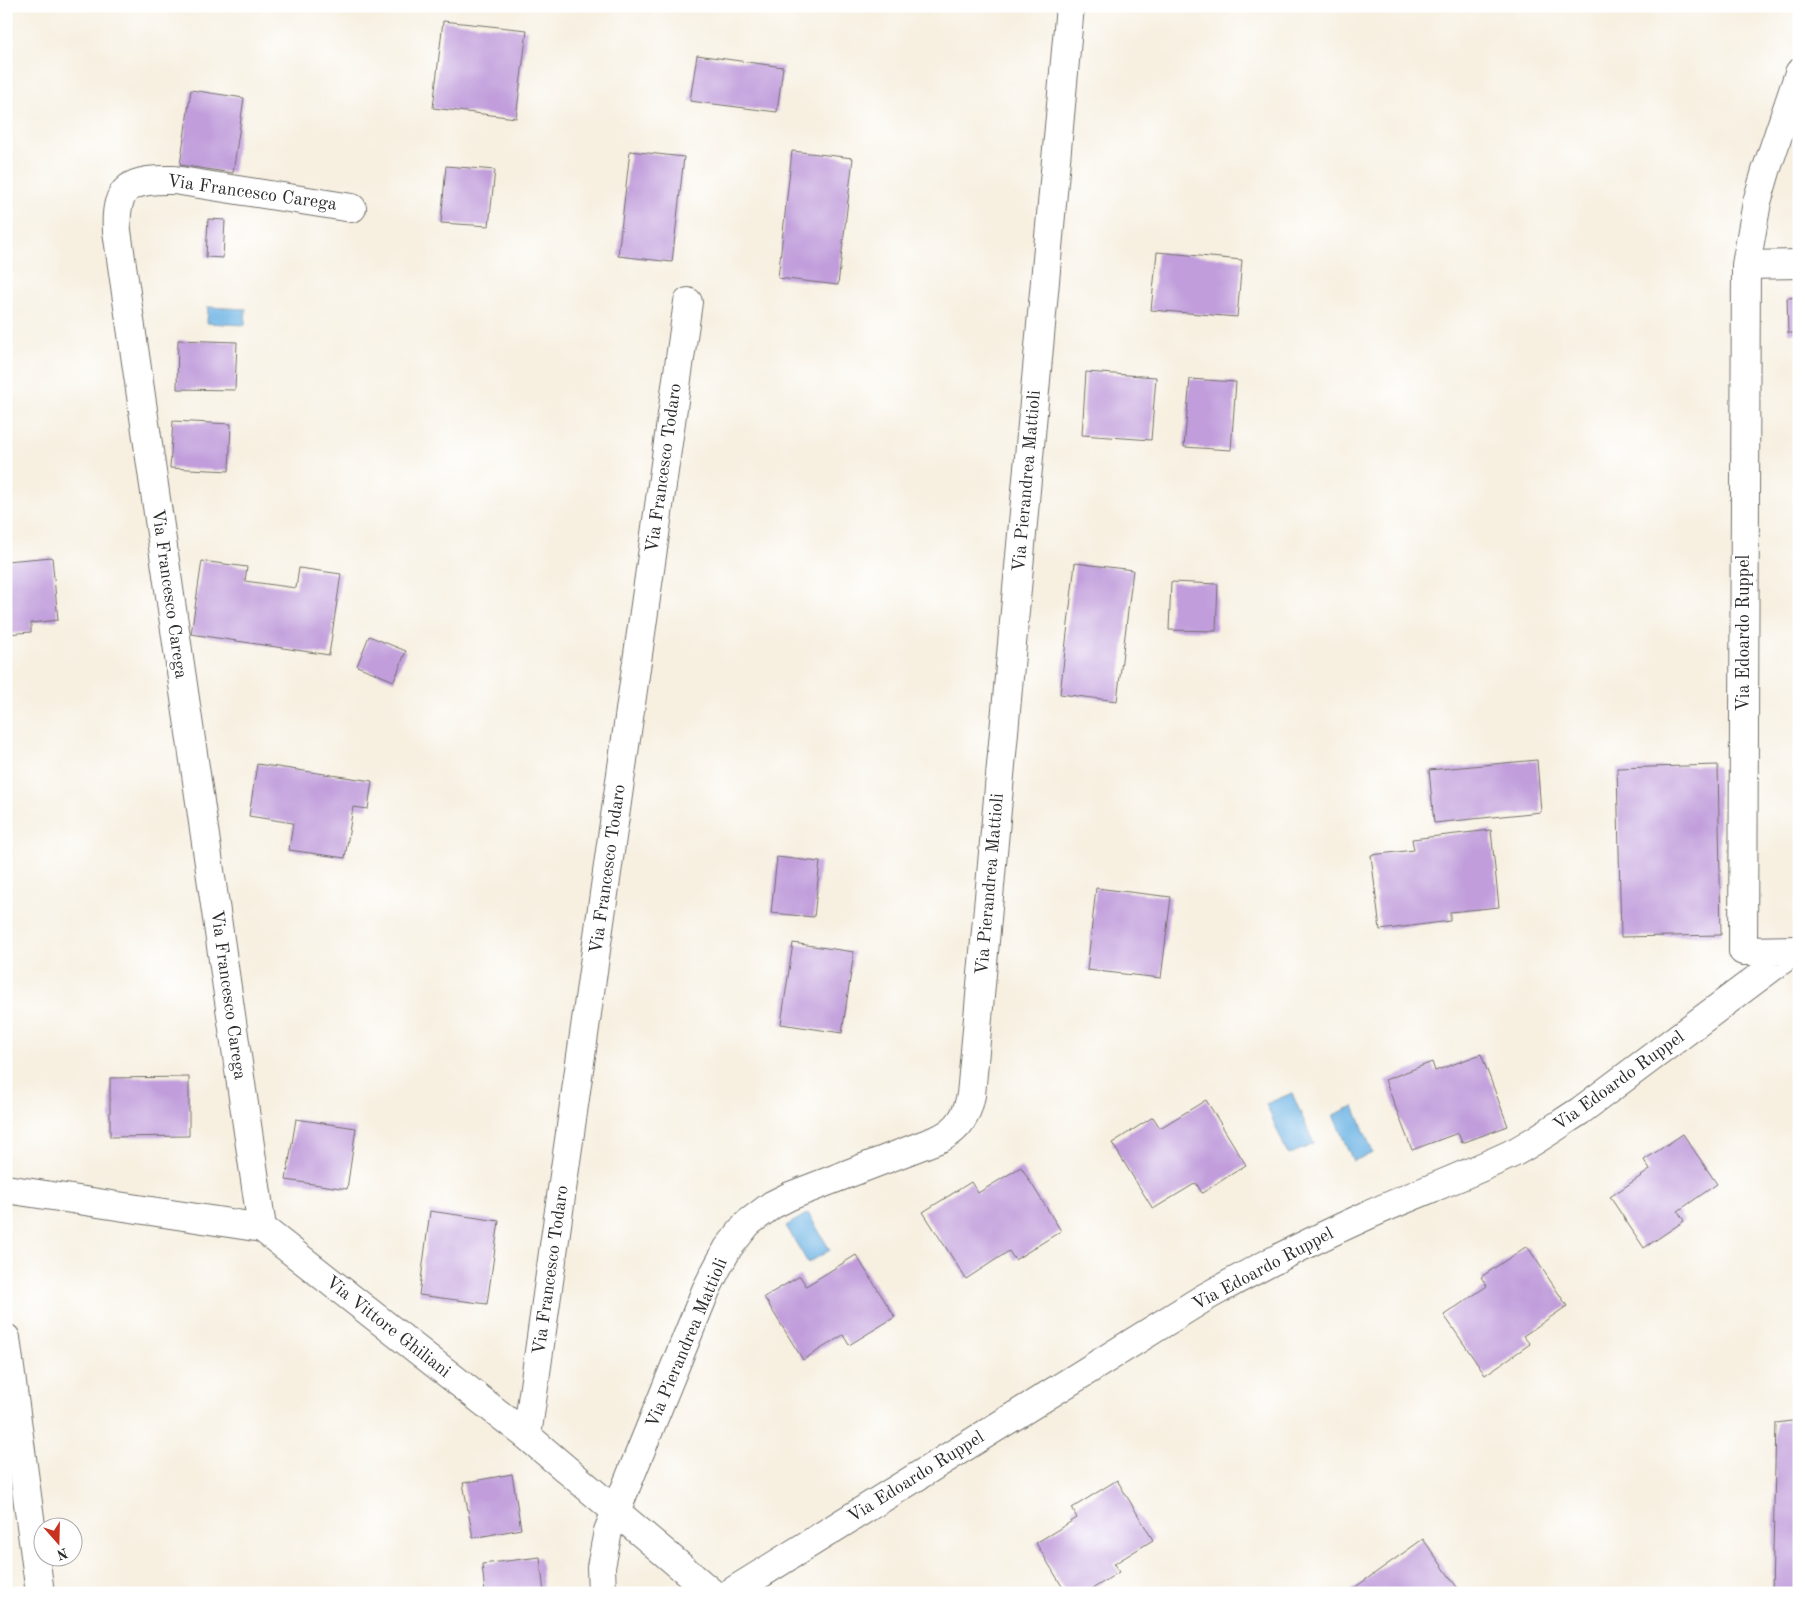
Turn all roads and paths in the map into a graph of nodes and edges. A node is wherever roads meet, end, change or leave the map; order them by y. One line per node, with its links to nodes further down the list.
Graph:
1 (1070, 6): 12 (street, Via Pierandrea Mattioli)
2 (1799, 74): 5 (street, Via Edoardo Ruppel)
3 (352, 208): 9 (street, Via Francesco Carega)
4 (1799, 264): 5 (street)
5 (1746, 265): 7 (street, Via Edoardo Ruppel)
6 (688, 302): 11 (street, Via Francesco Todaro)
7 (1797, 950): 16 (street, Via Edoardo Ruppel)
8 (6, 1189): 9 (street, Via Vittore Ghiliani)
9 (262, 1228): 11 (street, Via Vittore Ghiliani)
10 (6, 1338): 13 (street)
11 (527, 1436): 12 (street, Via Vittore Ghiliani)
12 (616, 1513): 14 (street, Via Pierandrea Mattioli); 15 (street, Via Vittore Ghiliani)
13 (40, 1593)
14 (602, 1593)
15 (712, 1593)
16 (730, 1593)

